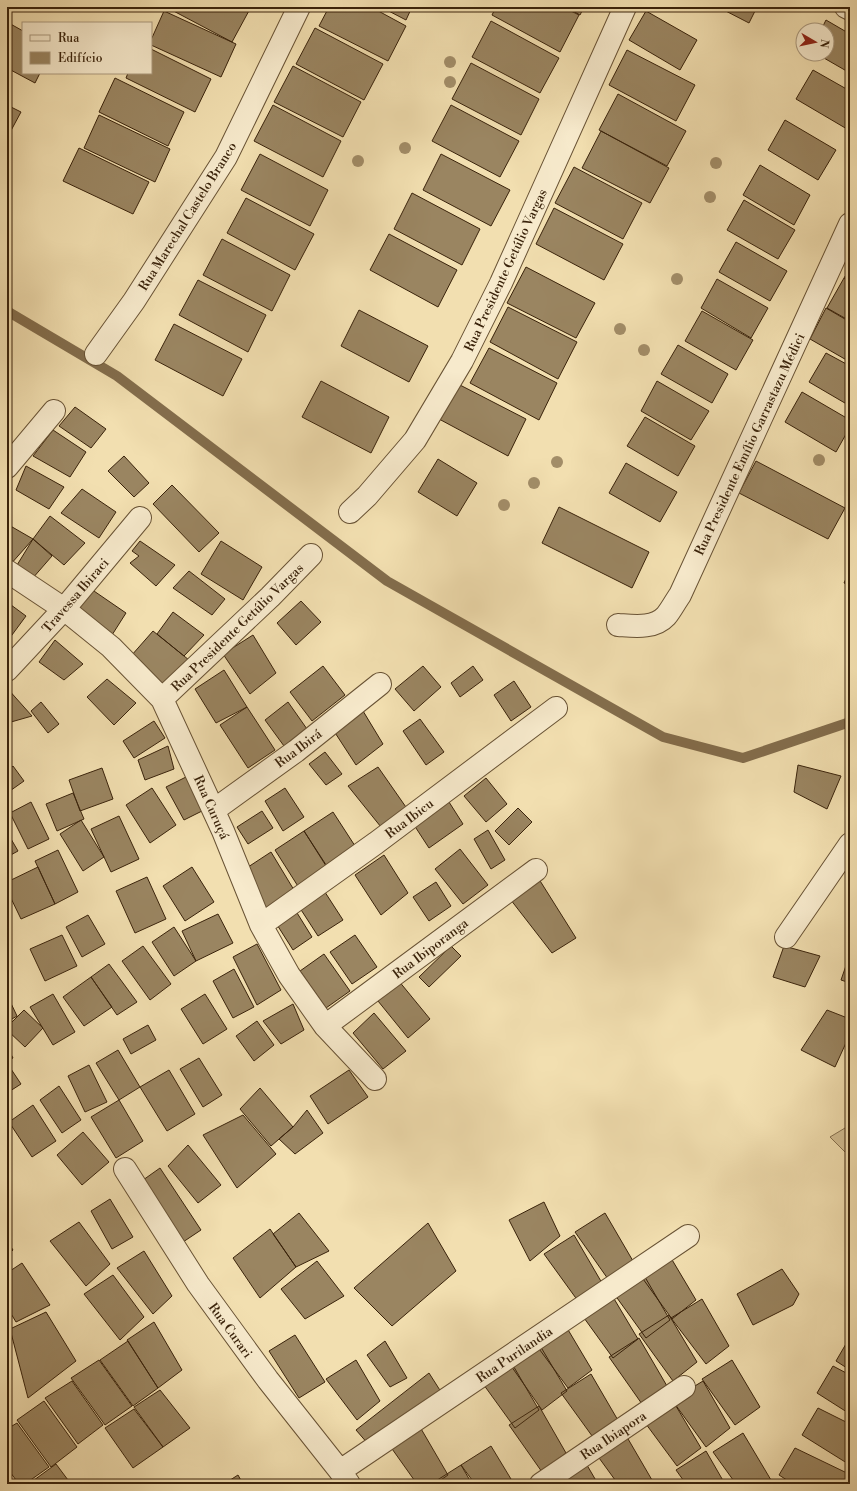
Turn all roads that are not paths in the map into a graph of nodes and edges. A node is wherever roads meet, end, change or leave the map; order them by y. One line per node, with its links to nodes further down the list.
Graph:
1 (300, 7): 6 (street, Rua Marechal Castelo Branco)
2 (626, 7): 9 (street, Rua Presidente Getúlio Vargas)
3 (846, 7): 4 (street)
4 (850, 9)
5 (850, 224): 14 (street, Rua Presidente Emílio Garrastazu Médici)
6 (96, 354)
7 (54, 411): 8 (street)
8 (7, 467)
9 (350, 512)
10 (140, 518): 13 (street, Travessa Ibiraci)
11 (311, 555): 17 (street, Rua Presidente Getúlio Vargas)
12 (7, 571): 13 (street, Rua Curuçá)
13 (64, 609): 15 (street, Travessa Ibiraci); 17 (street, Rua Curuçá)
14 (618, 625)
15 (7, 670)
16 (380, 684): 19 (street, Rua Ibirá)
17 (162, 699): 19 (street, Rua Curuçá)
18 (556, 708): 22 (street, Rua Ibicu)
19 (214, 810): 22 (street, Rua Curuçá)
20 (850, 844): 23 (street)
21 (536, 870): 24 (street, Rua Ibiporanga)
22 (261, 925): 24 (street, Rua Curuçá)
23 (786, 937)
24 (325, 1026): 25 (street, Rua Curuçá)
25 (375, 1079)
26 (125, 1169): 29 (street, Rua Curari)
27 (688, 1236): 29 (street, Rua Purilandia)
28 (684, 1387): 30 (street, Rua Ibiapora)
29 (345, 1478)
30 (541, 1484)

